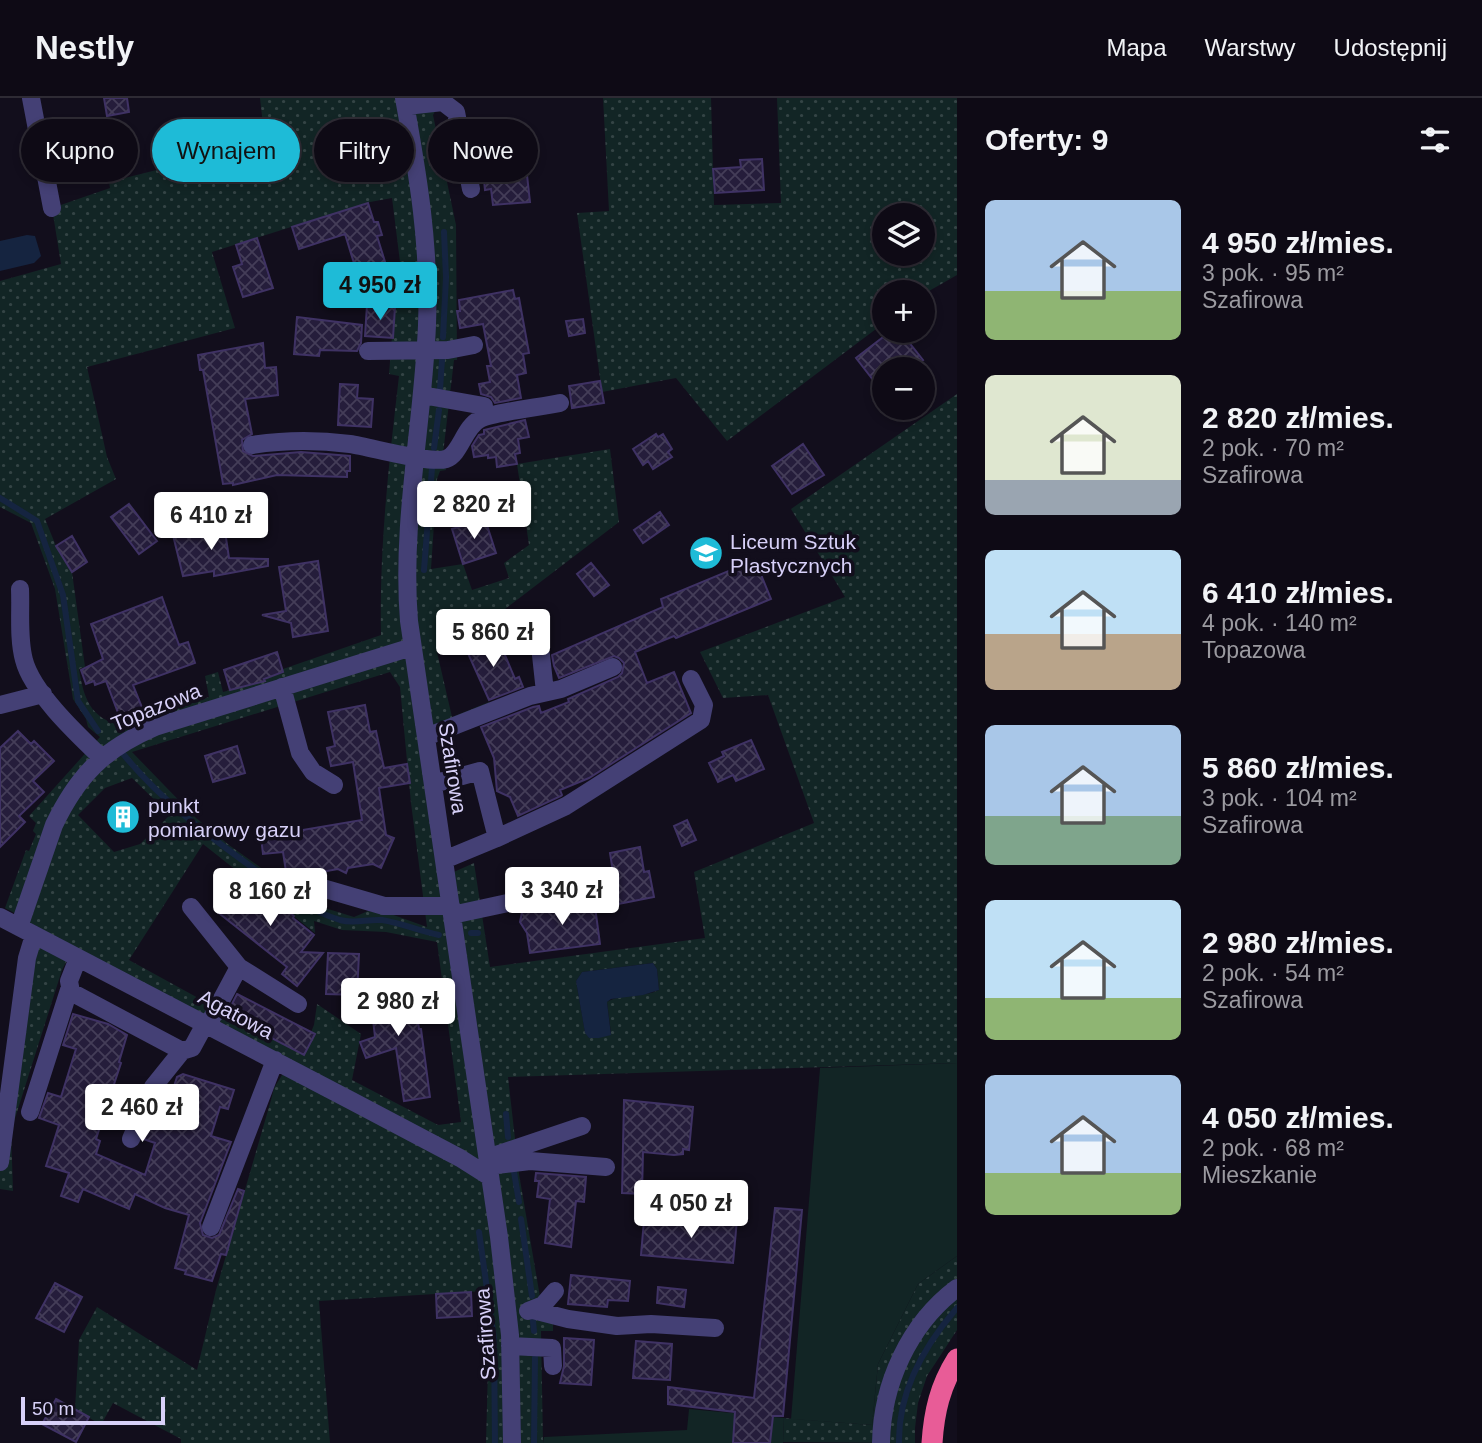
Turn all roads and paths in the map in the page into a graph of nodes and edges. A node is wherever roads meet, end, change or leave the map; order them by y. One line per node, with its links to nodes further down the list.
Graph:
1 (32, 98): 4 (street)
2 (405, 102): 3 (street); 6 (street, Szafirowa)
3 (471, 189)
4 (52, 208)
5 (474, 345): 6 (street)
6 (425, 350): 7 (street); 8 (street, Szafirowa)
7 (368, 351)
8 (422, 395): 10 (street); 12 (street, Szafirowa)
9 (560, 404): 12 (street)
10 (484, 407)
11 (253, 445): 12 (street)
12 (416, 458): 14 (street, Szafirowa)
13 (20, 589): 20 (street)
14 (412, 647): 18 (street, Topazowa); 22 (street, Szafirowa)
15 (541, 655): 19 (street)
16 (613, 667): 19 (street)
17 (691, 679): 26 (street)
18 (282, 687): 23 (street, Topazowa); 25 (street)
19 (545, 692): 22 (street)
20 (43, 694): 21 (street); 23 (street)
21 (0, 705)
22 (426, 737): 24 (street, Szafirowa)
23 (102, 758): 33 (street, Topazowa)
24 (433, 784): 26 (street); 27 (street, Szafirowa)
25 (334, 785)
26 (497, 838): 27 (street)
27 (444, 860): 31 (street, Szafirowa)
28 (312, 884): 31 (street)
29 (582, 887): 31 (street)
30 (191, 907): 35 (street)
31 (452, 910): 45 (street, Szafirowa)
32 (0, 917): 33 (street, Agatowa)
33 (27, 931): 34 (street, Agatowa); 44 (street)
34 (78, 958): 36 (street); 38 (street, Agatowa)
35 (239, 967): 37 (street); 38 (street)
36 (69, 990): 39 (street); 41 (street)
37 (298, 1004)
38 (206, 1024): 39 (street); 40 (street, Agatowa)
39 (182, 1051): 43 (street)
40 (275, 1060): 45 (street, Agatowa); 47 (street)
41 (30, 1112)
42 (582, 1126): 45 (street)
43 (131, 1139)
44 (0, 1162)
45 (488, 1167): 46 (street); 51 (street, Szafirowa)
46 (606, 1167)
47 (211, 1227)
48 (957, 1288): 57 (street)
49 (555, 1291): 50 (street)
50 (533, 1310): 51 (street); 52 (street)
51 (508, 1311): 53 (street, Szafirowa)
52 (715, 1328)
53 (510, 1346): 55 (street); 56 (street, Szafirowa)
54 (957, 1359): 58 (highway)
55 (553, 1366)
56 (512, 1443)
57 (881, 1443)
58 (932, 1443)

